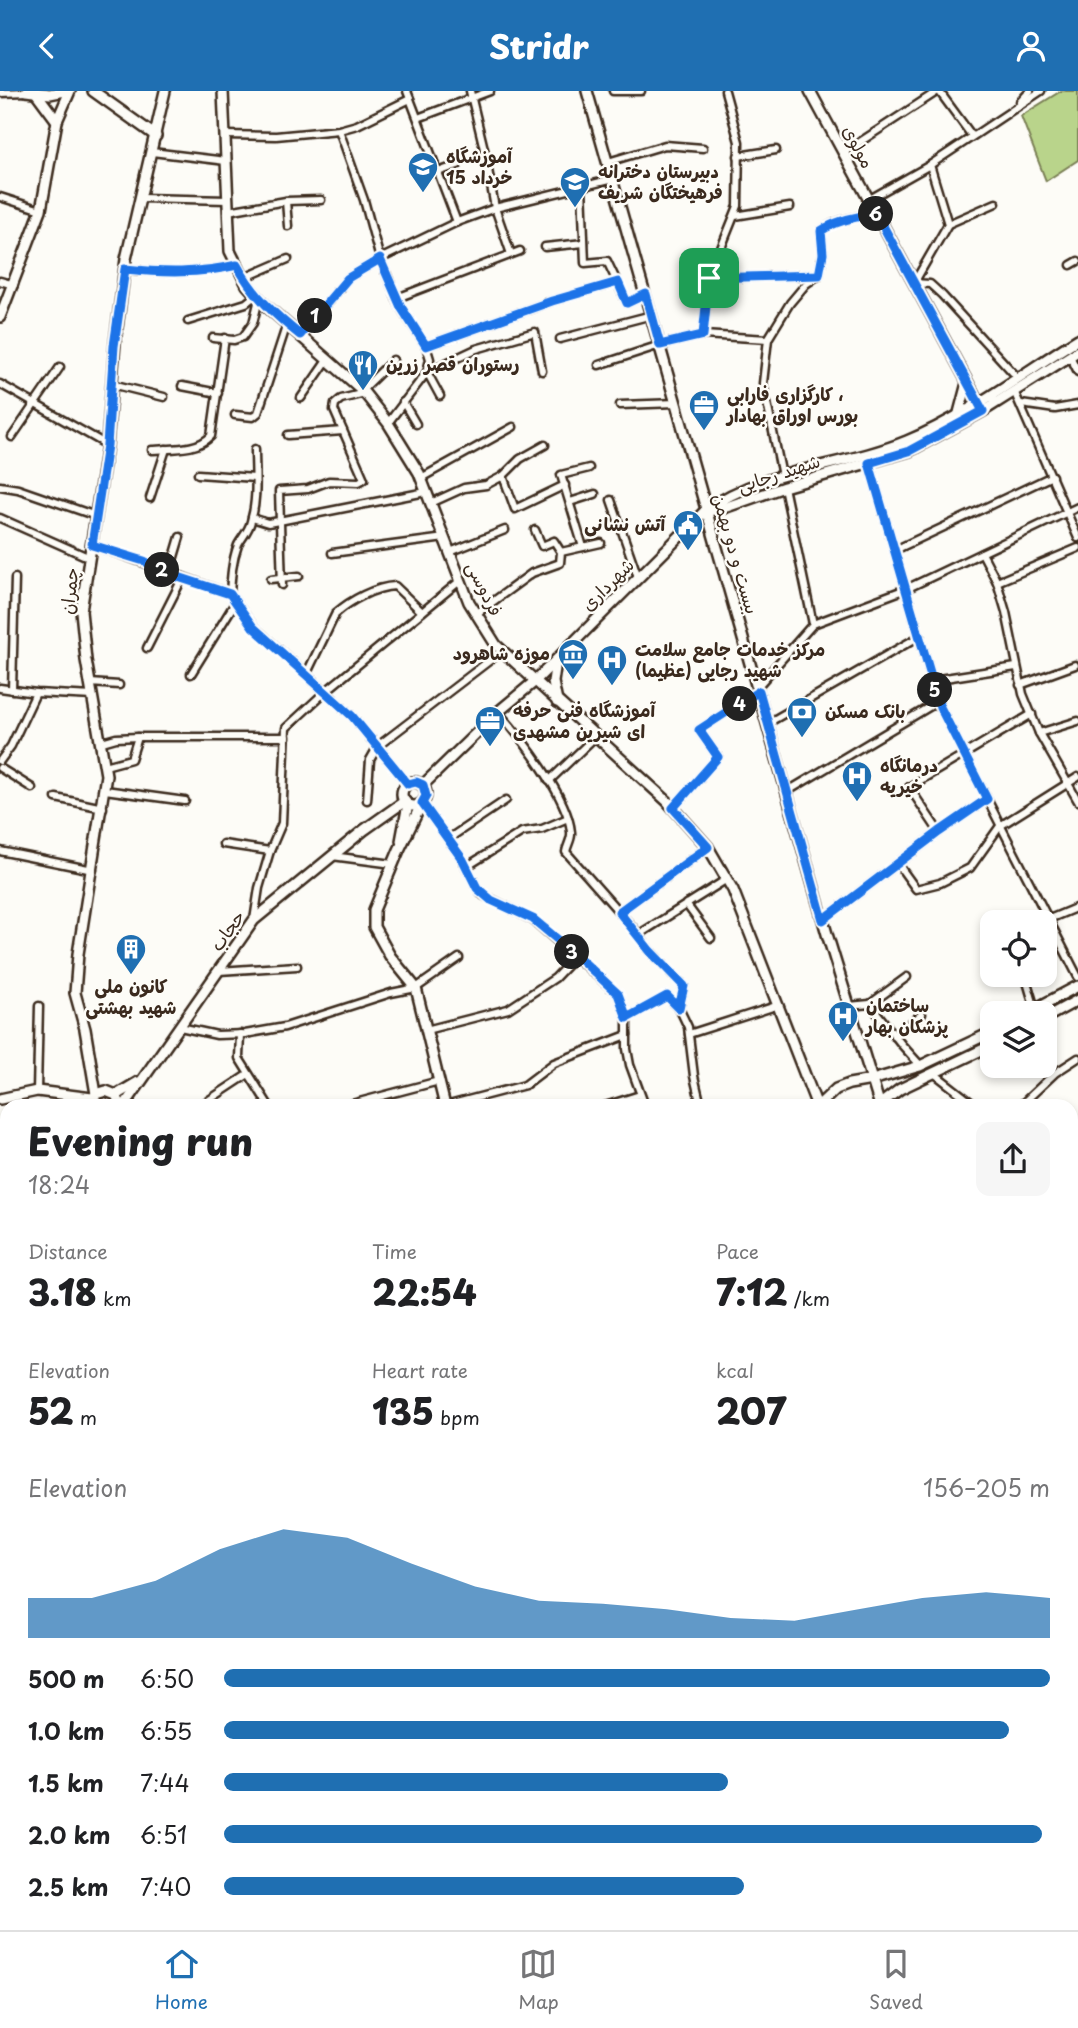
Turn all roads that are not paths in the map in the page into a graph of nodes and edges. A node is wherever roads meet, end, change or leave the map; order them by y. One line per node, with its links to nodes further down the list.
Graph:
1 (2, 91): 2 (street)
2 (26, 91): 17 (street)
3 (67, 91): 17 (street); 22 (street)
4 (93, 91): 25 (street)
5 (165, 91): 25 (street, چمران)
6 (223, 91): 24 (street, فردوسی)
7 (407, 91): 19 (street)
8 (490, 91): 18 (street)
9 (587, 91): 33 (street, بیست و دو بهمن)
10 (613, 91): 11 (street)
11 (641, 91)
12 (724, 91): 31 (street)
13 (810, 91): 30 (street, مولوی)
14 (939, 91): 26 (street); 30 (street)
15 (1030, 91): 20 (street)
16 (1041, 91): 20 (street)
17 (37, 94): 22 (street)
18 (471, 95): 21 (street); 47 (street)
19 (410, 99): 21 (street); 23 (street)
20 (1014, 109): 26 (street)
21 (418, 118): 36 (street)
22 (57, 121): 48 (street)
23 (339, 130): 24 (street); 60 (street)
24 (225, 135): 32 (street, فردوسی)
25 (156, 136): 29 (street, چمران)
26 (972, 136): 35 (street)
27 (704, 148): 33 (street)
28 (776, 150): 31 (street)
29 (152, 152): 32 (street); 40 (street, چمران)
30 (844, 153): 43 (street, مولوی)
31 (738, 156): 51 (street)
32 (226, 161): 41 (street, فردوسی)
33 (608, 162): 37 (street, بیست و دو بهمن)
34 (458, 165): 36 (street)
35 (930, 165): 43 (street); 53 (street)
36 (438, 172): 52 (street)
37 (614, 179): 38 (street); 70 (street, بیست و دو بهمن)
38 (582, 186): 47 (street); 55 (street)
39 (0, 197): 48 (street)
40 (141, 198): 41 (street); 62 (street, چمران)
41 (228, 200): 49 (street, فردوسی)
42 (321, 200): 44 (street)
43 (868, 200): 50 (street, مولوی)
44 (286, 201): 49 (street); 54 (street)
45 (996, 203): 53 (street)
46 (790, 207): 51 (street)
47 (495, 208): 52 (street); 58 (street)
48 (41, 210): 69 (street)
49 (229, 211): 61 (street, فردوسی)
50 (876, 213): 63 (street); 68 (street, مولوی)
51 (735, 216): 65 (street)
52 (457, 222): 60 (street)
53 (948, 225): 68 (street)
54 (288, 226)
55 (584, 243): 56 (street); 67 (street)
56 (545, 247)
57 (520, 251): 58 (street)
58 (511, 254): 72 (street)
59 (288, 259): 64 (street)
60 (380, 259): 72 (street); 77 (street)
61 (237, 265): 62 (street); 64 (street, فردوسی)
62 (125, 269): 97 (street, چمران)
63 (819, 275): 65 (street); 82 (street)
64 (244, 278): 71 (street, فردوسی)
65 (709, 278): 78 (street)
66 (0, 281): 69 (street)
67 (618, 282): 70 (street); 85 (street)
68 (914, 283): 94 (street); 95 (street, مولوی)
69 (13, 285): 74 (street)
70 (646, 294): 73 (street, بیست و دو بهمن)
71 (258, 297): 75 (street); 76 (street, فردوسی); 80 (street)
72 (397, 299): 85 (street)
73 (652, 316): 81 (street); 84 (street, بیست و دو بهمن)
74 (0, 317)
75 (188, 320)
76 (287, 324): 77 (street, فردوسی); 114 (street)
77 (300, 335): 87 (street, فردوسی)
78 (703, 335): 82 (street); 84 (street)
79 (213, 338): 80 (street)
80 (225, 338): 101 (street)
81 (560, 339)
82 (768, 339): 130 (street)
83 (1078, 339): 94 (street, شهید رجایی)
84 (660, 345): 89 (street); 107 (street, بیست و دو بهمن)
85 (426, 346): 92 (street)
86 (1074, 353): 93 (street); 100 (street, شهید رجایی)
87 (328, 359): 99 (street, فردوسی); 104 (street)
88 (393, 360): 99 (street)
89 (599, 365)
90 (60, 367): 108 (street)
91 (542, 371): 92 (street)
92 (427, 372): 102 (street); 105 (street)
93 (1078, 372)
94 (1017, 377): 106 (street, شهید رجایی)
95 (967, 381): 106 (street, مولوی); 113 (street)
96 (0, 384): 108 (street)
97 (112, 384): 103 (street); 121 (street, چمران)
98 (182, 386): 101 (street)
99 (364, 391): 115 (street, فردوسی); 118 (street)
100 (1014, 391): 109 (street); 112 (street, شهید رجایی)
101 (218, 393): 123 (street)
102 (440, 396)
103 (164, 397)
104 (301, 398)
105 (403, 402): 115 (street); 116 (street)
106 (978, 402): 112 (street, مولوی); 113 (street, شهید رجایی)
107 (677, 403): 110 (street); 144 (street, بیست و دو بهمن)
108 (34, 404): 120 (street); 121 (street)
109 (1021, 404): 111 (street); 131 (street)
110 (620, 405)
111 (1078, 405)
112 (983, 411): 126 (street, شهید رجایی)
113 (959, 413): 130 (street, شهید رجایی)
114 (235, 415)
115 (388, 423): 133 (street, فردوسی)
116 (416, 423)
117 (513, 427): 133 (street)
118 (343, 431): 119 (street); 149 (street)
119 (288, 435)
120 (12, 437)
121 (107, 445): 146 (street, چمران)
122 (545, 445): 129 (street)
123 (166, 449): 125 (street); 139 (street)
124 (255, 449): 132 (street)
125 (152, 450)
126 (869, 463): 136 (street, شهید رجایی); 159 (street)
127 (589, 468): 134 (street)
128 (198, 474): 132 (street)
129 (503, 476): 134 (street); 142 (street)
130 (782, 476): 144 (street, شهید رجایی)
131 (1052, 476): 145 (street); 159 (street)
132 (255, 478): 148 (street)
133 (421, 478): 137 (street, فردوسی)
134 (565, 485): 141 (street)
135 (0, 486): 146 (street)
136 (784, 487): 144 (street, شهید رجایی); 179 (street)
137 (426, 492): 142 (street, فردوسی); 149 (street)
138 (595, 494): 141 (street)
139 (150, 498)
140 (611, 500): 168 (street)
141 (569, 502): 157 (street)
142 (431, 503): 153 (street, فردوسی)
143 (1078, 507): 145 (street)
144 (705, 512): 168 (street, شهرداری); 194 (street, بیست و دو بهمن)
145 (1068, 512): 154 (street); 163 (street)
146 (96, 516): 156 (street, چمران)
147 (0, 518): 164 (street)
148 (252, 518): 149 (street); 175 (street)
149 (279, 521): 172 (street)
150 (505, 530): 160 (street)
151 (535, 530): 161 (street)
152 (180, 537): 165 (street)
153 (445, 538): 160 (street, فردوسی); 162 (street)
154 (1078, 538)
155 (601, 543): 157 (street)
156 (92, 545): 164 (street, چمران); 165 (street)
157 (583, 547): 161 (street)
158 (1078, 548): 173 (street)
159 (895, 550): 174 (street)
160 (450, 552): 171 (street, فردوسی)
161 (561, 552): 178 (street)
162 (332, 553)
163 (982, 553): 173 (street); 174 (street)
164 (90, 558): 190 (street, چمران)
165 (169, 574): 167 (street)
166 (299, 576): 172 (street)
167 (183, 577): 175 (street); 181 (street)
168 (638, 577): 183 (street, شهرداری)
169 (15, 578): 195 (street)
170 (271, 579): 172 (street)
171 (461, 580): 177 (street); 178 (street, فردوسی)
172 (282, 582)
173 (997, 582): 185 (street)
174 (906, 589): 179 (street); 180 (street)
175 (230, 594): 176 (street)
176 (235, 603): 186 (street); 187 (street)
177 (422, 612): 187 (street); 196 (street)
178 (476, 614): 182 (street, فردوسی)
179 (813, 624): 194 (street)
180 (919, 636): 188 (street); 204 (street)
181 (147, 648)
182 (502, 651): 189 (street, فردوسی); 210 (street)
183 (557, 659): 189 (street, شهرداری); 200 (street)
184 (1075, 665): 192 (street)
185 (1016, 667): 188 (street); 192 (street)
186 (191, 674)
187 (306, 675): 196 (street)
188 (932, 680): 199 (street)
189 (534, 682): 200 (street, فردوسی); 201 (street)
190 (90, 683): 191 (street); 198 (street, چمران)
191 (118, 685)
192 (1020, 685): 202 (street)
193 (0, 688): 195 (street)
194 (758, 689): 204 (street, بیست و دو بهمن); 232 (street)
195 (12, 690): 197 (street)
196 (326, 691): 207 (street); 210 (street)
197 (36, 693): 198 (street); 212 (street)
198 (93, 697): 209 (street, چمران)
199 (939, 701): 211 (street); 222 (street)
200 (557, 703): 208 (street, فردوسی)
201 (498, 712): 216 (street); 219 (street)
202 (1032, 714): 205 (street); 211 (street)
203 (1078, 721): 205 (street)
204 (768, 723): 222 (street, بیست و دو بهمن)
205 (1039, 733): 218 (street)
206 (138, 737): 207 (street); 209 (street); 213 (street)
207 (286, 737): 241 (street)
208 (595, 737): 216 (street); 232 (street, فردوسی)
209 (102, 742): 213 (street, چمران)
210 (378, 746): 217 (street); 225 (street)
211 (965, 755): 224 (street); 235 (street)
212 (0, 761)
213 (105, 766): 221 (street, چمران)
214 (0, 768): 220 (street)
215 (1078, 777): 218 (street)
216 (549, 781): 233 (street)
217 (408, 784): 219 (street); 226 (street)
218 (1068, 784): 229 (street); 234 (street)
219 (423, 785): 230 (street)
220 (32, 788)
221 (106, 790): 228 (street); 231 (street, چمران)
222 (788, 790): 254 (street, بیست و دو بهمن)
223 (57, 799): 231 (street)
224 (987, 799): 234 (street); 235 (street)
225 (367, 800)
226 (405, 800): 230 (street); 239 (street); 242 (street, حجاب)
227 (506, 800): 236 (street)
228 (184, 801)
229 (1078, 801)
230 (422, 803): 236 (street); 239 (street)
231 (103, 808): 246 (street, چمران)
232 (673, 808): 238 (street, فردوسی)
233 (568, 818): 245 (street); 251 (street)
234 (1000, 826): 244 (street); 250 (street)
235 (939, 832): 244 (street)
236 (449, 839): 245 (street)
237 (223, 844): 241 (street)
238 (708, 847): 247 (street, فردوسی); 251 (street)
239 (399, 850): 243 (street)
240 (0, 851): 246 (street)
241 (270, 851): 253 (street)
242 (332, 856): 243 (street); 253 (street, حجاب)
243 (393, 864): 265 (street)
244 (898, 864): 254 (street)
245 (466, 867): 258 (street)
246 (93, 870): 296 (street, چمران)
247 (727, 879): 248 (street); 269 (street, فردوسی)
248 (686, 904): 255 (street); 256 (street)
249 (1078, 907): 252 (street)
250 (1040, 910)
251 (619, 912): 255 (street)
252 (1057, 916)
253 (254, 920): 261 (street, حجاب)
254 (823, 920): 271 (street, بیست و دو بهمن)
255 (638, 935): 272 (street)
256 (711, 938)
257 (1057, 941): 263 (street)
258 (576, 955): 275 (street); 277 (street)
259 (458, 958): 265 (street)
260 (297, 966): 261 (street)
261 (219, 971): 276 (street, حجاب)
262 (907, 977): 268 (street)
263 (1078, 977)
264 (1078, 986): 267 (street)
265 (416, 988): 277 (street); 278 (street)
266 (1078, 1000): 273 (street)
267 (1050, 1001)
268 (870, 1004): 271 (street); 281 (street)
269 (779, 1005): 279 (street); 308 (street, فردوسی)
270 (39, 1006): 291 (street)
271 (849, 1006): 289 (street, بیست و دو بهمن)
272 (679, 1008): 275 (street); 279 (street)
273 (1057, 1011)
274 (922, 1014): 281 (street)
275 (627, 1018): 280 (street)
276 (180, 1027): 278 (street); 288 (street, حجاب)
277 (426, 1030): 290 (street)
278 (240, 1034): 287 (street)
279 (689, 1034): 307 (street)
280 (627, 1035): 293 (street); 304 (street)
281 (894, 1036): 285 (street)
282 (980, 1038): 285 (street)
283 (980, 1051): 286 (street)
284 (1078, 1058): 313 (street)
285 (921, 1066): 289 (street)
286 (935, 1074): 311 (street); 312 (street)
287 (247, 1075): 300 (street); 301 (street)
288 (145, 1077): 292 (street); 299 (street, حجاب)
289 (872, 1080): 309 (street); 310 (street, بیست و دو بهمن)
290 (439, 1081): 302 (street); 303 (street)
291 (37, 1091): 294 (street); 295 (street)
292 (116, 1095): 297 (street); 298 (street)
293 (640, 1095): 305 (street); 306 (street)
294 (0, 1099)
295 (84, 1099)
296 (90, 1099)
297 (93, 1099)
298 (119, 1099)
299 (128, 1099)
300 (211, 1099)
301 (264, 1099)
302 (371, 1099)
303 (443, 1099)
304 (472, 1099)
305 (627, 1099)
306 (642, 1099)
307 (699, 1099)
308 (814, 1099)
309 (825, 1099)
310 (877, 1099)
311 (887, 1099)
312 (967, 1099)
313 (1027, 1099)

